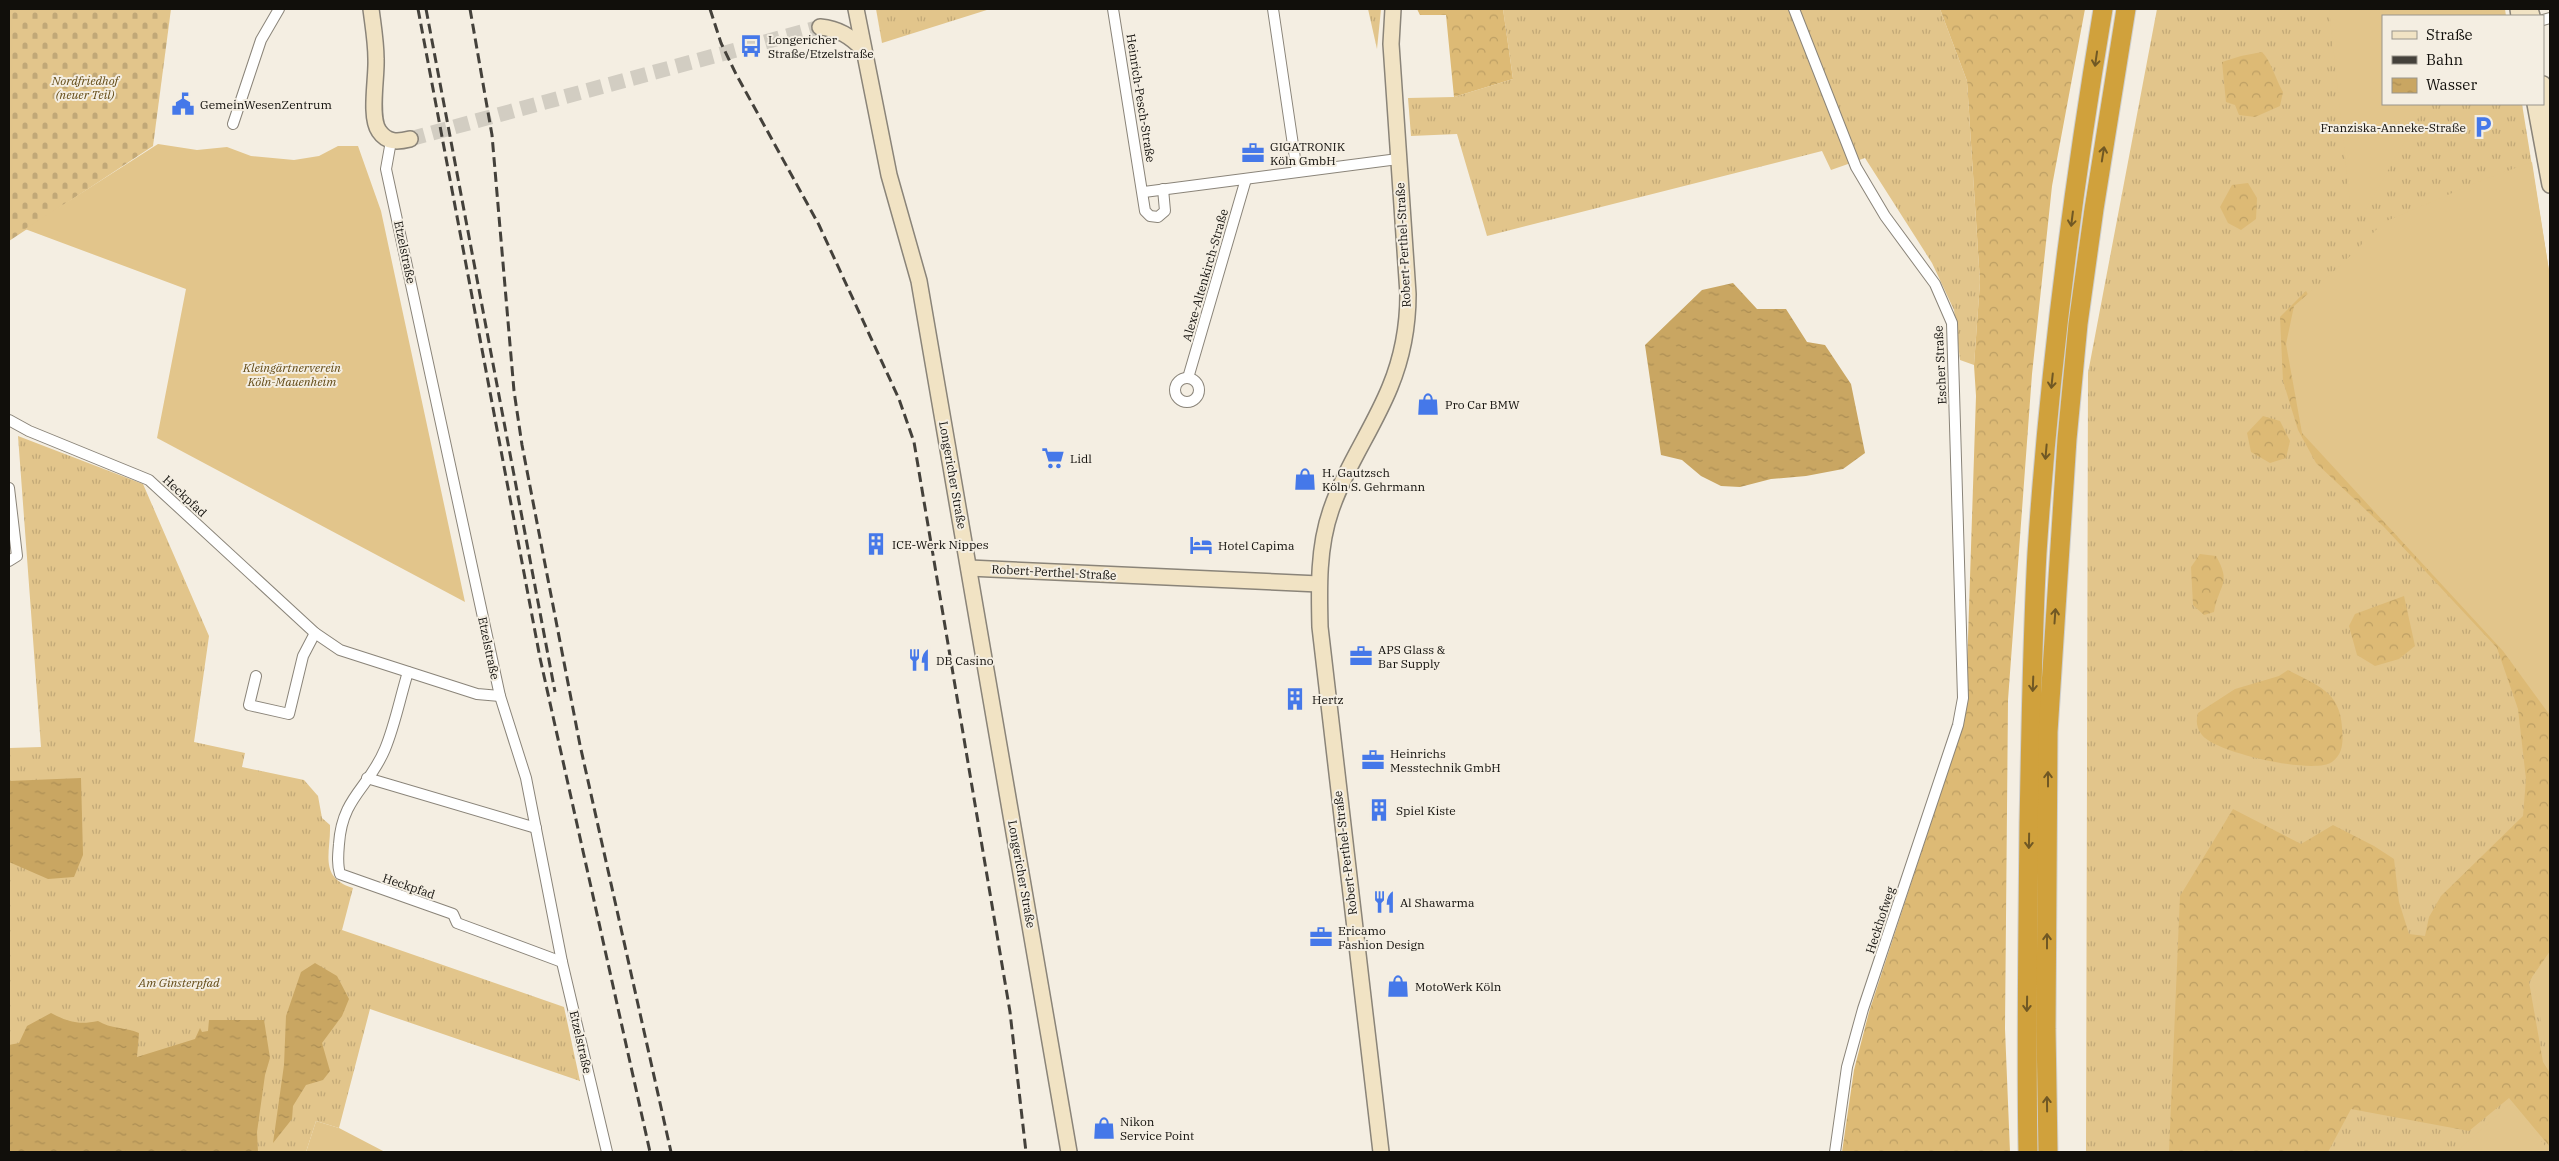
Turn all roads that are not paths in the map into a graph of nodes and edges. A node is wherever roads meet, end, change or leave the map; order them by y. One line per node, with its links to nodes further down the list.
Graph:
1 (279, 9): 13 (street)
2 (371, 9): 16 (street)
3 (1113, 9): 22 (street, Heinrich-Pesch-Straße)
4 (1273, 9): 18 (street)
5 (1393, 9): 17 (street, Robert-Perthel-Straße)
6 (1794, 9): 33 (street, Escher Straße)
7 (2103, 9): 41 (highway, one-way to 41)
8 (2126, 9): 42 (highway, one-way to 8)
9 (856, 12): 10 (street, Longericher Straße); 10 (street)
10 (863, 49): 27 (street, Longericher Straße)
11 (2544, 91): 14 (street)
12 (2535, 105): 20 (street)
13 (233, 124)
14 (2550, 132)
15 (410, 139): 16 (street)
16 (391, 141): 32 (street, Etzelstraße)
17 (1398, 159): 18 (street); 28 (street, Robert-Perthel-Straße)
18 (1297, 172): 19 (street)
19 (1246, 179): 21 (street); 23 (street, Alexe-Altenkirch-Straße)
20 (2550, 184)
21 (1163, 189): 22 (street); 22 (street, Heinrich-Pesch-Straße)
22 (1144, 192)
23 (1188, 378)
24 (9, 420): 29 (street, Heckpfad)
25 (9, 488): 26 (street)
26 (9, 561)
27 (969, 568): 28 (street, Robert-Perthel-Straße); 38 (street, Longericher Straße)
28 (1319, 584): 39 (street, Robert-Perthel-Straße)
29 (316, 633): 30 (street, Heckpfad); 31 (street)
30 (408, 672): 32 (street, Heckpfad); 34 (street, Heckpfad)
31 (256, 676)
32 (500, 696): 35 (street, Etzelstraße)
33 (1963, 698): 40 (street, Heckhofweg)
34 (366, 778): 35 (street); 36 (street, Heckpfad)
35 (536, 828): 36 (street, Etzelstraße)
36 (562, 962): 37 (street, Etzelstraße)
37 (607, 1152)
38 (1069, 1152)
39 (1380, 1152)
40 (1835, 1152)
41 (2028, 1152)
42 (2048, 1152)

